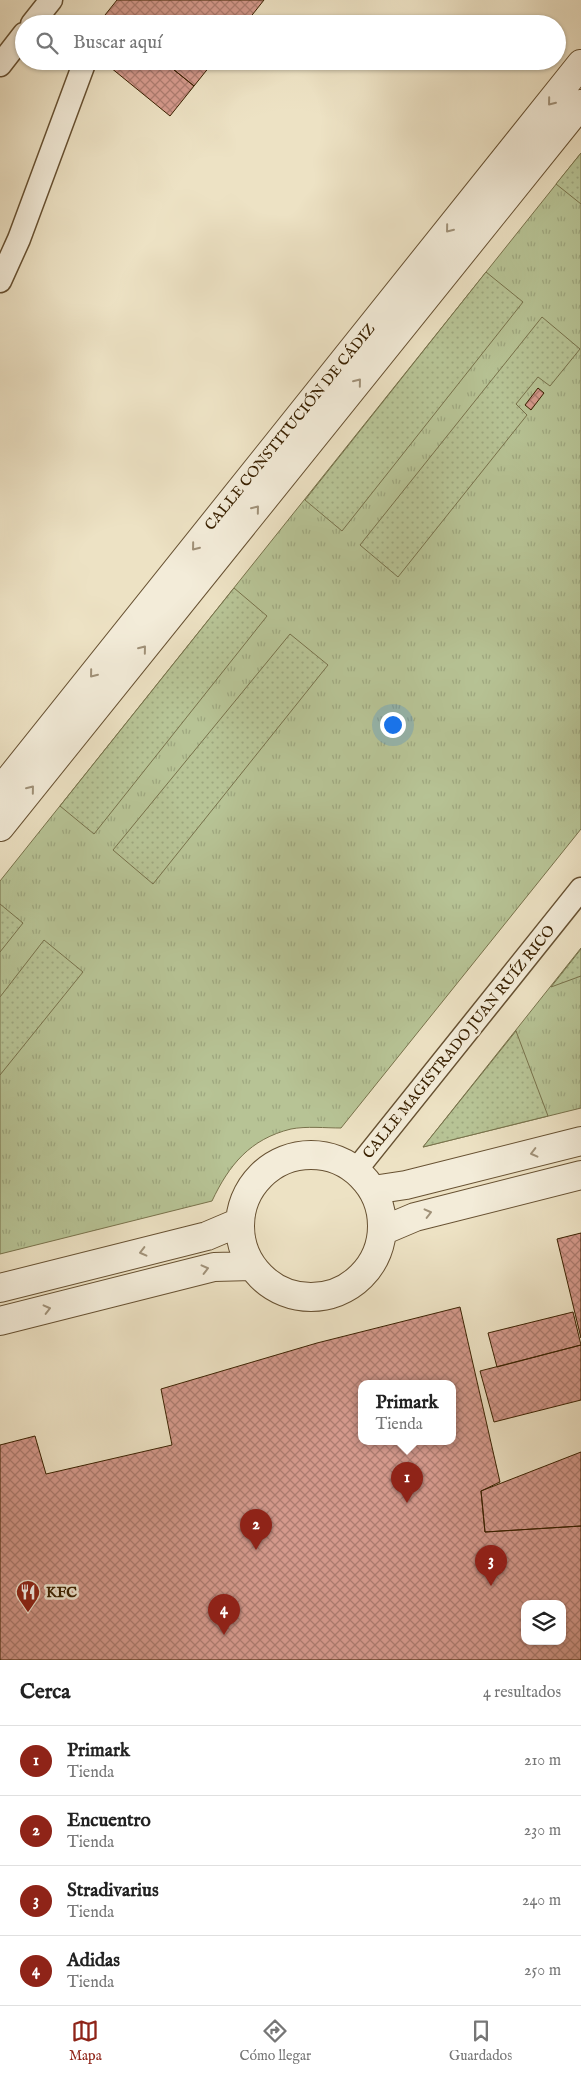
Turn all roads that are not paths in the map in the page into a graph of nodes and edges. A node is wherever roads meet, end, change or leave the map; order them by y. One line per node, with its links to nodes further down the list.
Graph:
1 (51, 0): 2 (street)
2 (39, 15)
3 (15, 46): 6 (street)
4 (15, 60): 8 (street)
5 (581, 64): 11 (street, CALLE CONSTITUCIÓN DE CÁDIZ, one-way to 11)
6 (0, 65)
7 (83, 70): 10 (street)
8 (0, 71)
9 (581, 104): 12 (street, CALLE CONSTITUCIÓN DE CÁDIZ, one-way to 9)
10 (0, 280)
11 (0, 791)
12 (0, 827)
13 (581, 889): 16 (street, CALLE MAGISTRADO JUAN RUÍZ RICO)
14 (581, 1141): 16 (street, one-way to 16)
15 (581, 1174): 18 (street, one-way to 15)
16 (365, 1180): 17 (street); 18 (street)
17 (240, 1222): 19 (street); 20 (street, one-way to 20)
18 (382, 1231): 19 (street)
19 (252, 1266): 21 (street, one-way to 19)
20 (0, 1288)
21 (0, 1321)

